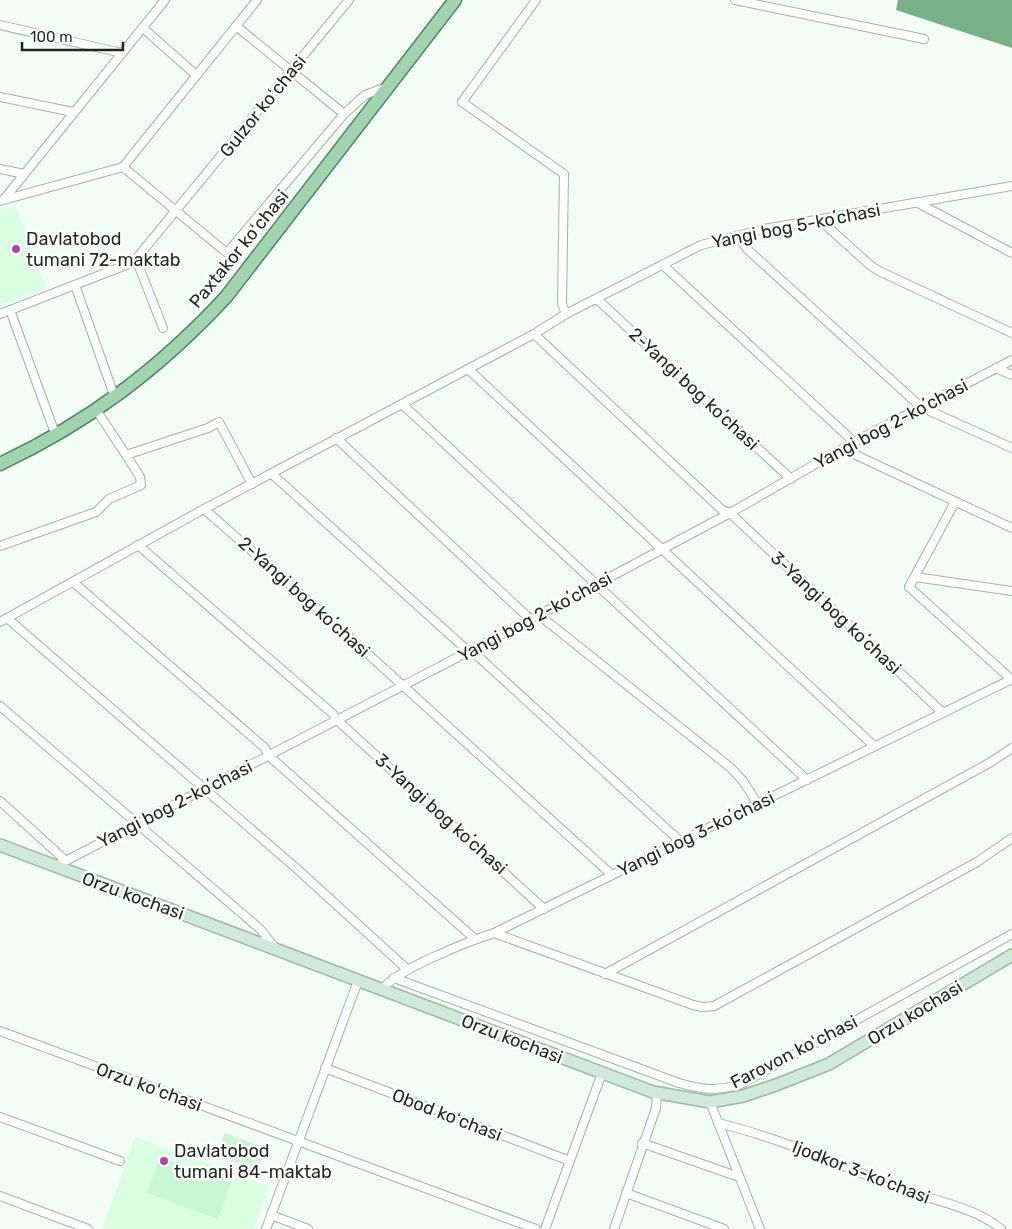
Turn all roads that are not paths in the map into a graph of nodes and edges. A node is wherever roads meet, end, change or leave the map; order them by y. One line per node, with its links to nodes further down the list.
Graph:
1 (165, 0): 9 (street)
2 (257, 0): 8 (street)
3 (349, 0): 12 (street, Gulzor koʻchasi)
4 (455, 0): 14 (main road, Paxtakor koʻchasi)
5 (536, 0): 34 (street)
6 (735, 0): 10 (street)
7 (0, 25): 11 (street)
8 (236, 26): 12 (street); 13 (street)
9 (143, 28): 11 (street); 13 (street)
10 (924, 39)
11 (122, 53): 16 (street)
12 (291, 72): 17 (street); 24 (street, Gulzor koʻchasi)
13 (196, 75): 18 (street)
14 (388, 87): 17 (street); 42 (main road, Paxtakor koʻchasi)
15 (0, 97): 16 (street)
16 (73, 112): 20 (street)
17 (344, 114): 24 (street)
18 (123, 167): 22 (street); 24 (street)
19 (0, 169): 20 (street)
20 (24, 174): 22 (street)
21 (1012, 186): 23 (street, Yangi bog 5-koʼchasi)
22 (3, 199)
23 (918, 203): 25 (street, Yangi bog 5-koʼchasi); 27 (street)
24 (177, 211): 28 (street, Gulzor koʻchasi)
25 (820, 220): 26 (street, Yangi bog 5-koʼchasi); 36 (street)
26 (737, 236): 29 (street, Yangi bog 5-koʼchasi); 44 (street)
27 (1012, 253)
28 (136, 259): 30 (street); 35 (street)
29 (663, 265): 31 (street, Yangi bog 5-koʼchasi); 48 (street)
30 (75, 285): 32 (street); 42 (street)
31 (597, 299): 34 (street, Yangi bog 5-koʼchasi); 54 (street, 2-Yangi bog koʼchasi)
32 (10, 310): 33 (street); 46 (street)
33 (0, 314)
34 (566, 314): 37 (street, Yangi bog 5-koʼchasi)
35 (163, 328)
36 (1012, 333)
37 (534, 334): 40 (street, Yangi bog 5-koʼchasi); 58 (street)
38 (1012, 360): 39 (street, Yangi bog 2-koʼchasi)
39 (996, 368): 41 (street); 44 (street, Yangi bog 2-koʼchasi)
40 (468, 369): 43 (street, Yangi bog 5-koʼchasi); 62 (street)
41 (1012, 375)
42 (115, 398): 45 (main road, Paxtakor koʻchasi)
43 (402, 404): 47 (street, Yangi bog 5-koʼchasi); 65 (street)
44 (921, 407): 48 (street, Yangi bog 2-koʼchasi); 49 (street)
45 (97, 411): 46 (main road, Paxtakor koʻchasi); 51 (street)
46 (56, 436): 52 (main road, Paxtakor koʻchasi)
47 (336, 438): 53 (street, Yangi bog 5-koʼchasi); 68 (street)
48 (854, 442): 50 (street, Yangi bog 2-koʼchasi)
49 (1012, 448)
50 (843, 449): 54 (street, Yangi bog 2-koʼchasi); 56 (street)
51 (126, 455): 55 (street); 61 (street)
52 (0, 464)
53 (272, 474): 55 (street, Yangi bog 5-koʼchasi); 70 (street)
54 (791, 479): 58 (street, Yangi bog 2-koʼchasi)
55 (252, 484): 57 (street, Yangi bog 5-koʼchasi)
56 (955, 502): 59 (street); 63 (street)
57 (204, 509): 60 (street, Yangi bog 5-koʼchasi); 72 (street, 2-Yangi bog koʼchasi)
58 (730, 513): 62 (street, Yangi bog 2-koʼchasi); 74 (street, 3-Yangi bog koʼchasi)
59 (1012, 528)
60 (138, 545): 64 (street, Yangi bog 5-koʼchasi); 75 (street)
61 (0, 546)
62 (663, 549): 65 (street, Yangi bog 2-koʼchasi); 76 (street)
63 (915, 577): 66 (street); 71 (street)
64 (73, 582): 69 (street, Yangi bog 5-koʼchasi); 78 (street)
65 (596, 584): 67 (street, Yangi bog 2-koʼchasi); 79 (street)
66 (1012, 591)
67 (539, 615): 68 (street, Yangi bog 2-koʼchasi); 82 (street)
68 (530, 619): 70 (street, Yangi bog 2-koʼchasi)
69 (4, 620): 80 (street)
70 (470, 651): 72 (street, Yangi bog 2-koʼchasi); 85 (street)
71 (1011, 679): 74 (street, Yangi bog 3-koʼchasi)
72 (404, 686): 75 (street, Yangi bog 2-koʼchasi); 89 (street)
73 (0, 706): 83 (street)
74 (943, 713): 76 (street, Yangi bog 3-koʼchasi)
75 (337, 720): 78 (street, Yangi bog 2-koʼchasi); 90 (street, 3-Yangi bog koʼchasi)
76 (874, 746): 79 (street, Yangi bog 3-koʼchasi)
77 (1012, 748): 97 (street)
78 (269, 756): 80 (street, Yangi bog 2-koʼchasi); 93 (street)
79 (806, 780): 82 (street, Yangi bog 3-koʼchasi)
80 (205, 789): 83 (street, Yangi bog 2-koʼchasi); 96 (street)
81 (0, 802): 87 (street)
82 (758, 804): 85 (street, Yangi bog 3-koʼchasi)
83 (138, 822): 87 (street, Yangi bog 2-koʼchasi); 94 (street)
84 (1012, 838): 97 (street)
85 (681, 842): 89 (street, Yangi bog 3-koʼchasi)
86 (0, 845): 88 (main road, Orzu kochasi)
87 (65, 860): 88 (street, Yangi bog 2-koʼchasi)
88 (54, 866): 94 (main road, Orzu kochasi)
89 (612, 875): 90 (street, Yangi bog 3-koʼchasi)
90 (544, 909): 91 (street, Yangi bog 3-koʼchasi)
91 (494, 933): 93 (street, Yangi bog 3-koʼchasi); 97 (street)
92 (1012, 934): 98 (street, Farovon koʻchasi)
93 (475, 940): 96 (street, Yangi bog 3-koʼchasi)
94 (279, 952): 99 (main road, Orzu kochasi)
95 (1012, 955): 105 (main road, Orzu kochasi)
96 (408, 970): 98 (street, Yangi bog 3-koʼchasi)
97 (605, 974)
98 (394, 978): 100 (street, Yangi bog 3-koʼchasi)
99 (358, 981): 100 (main road, Orzu kochasi); 102 (street)
100 (382, 990): 103 (main road, Orzu kochasi)
101 (0, 1031): 108 (street, Orzu koʻchasi)
102 (324, 1068): 108 (street); 111 (street, Obod koʻchasi)
103 (602, 1073): 104 (main road, Orzu kochasi); 111 (street)
104 (657, 1093): 105 (main road, Orzu kochasi); 109 (street)
105 (710, 1102): 107 (street)
106 (0, 1116): 110 (street)
107 (718, 1122): 112 (street); 124 (street, Ijodkor 3-koʼchasi)
108 (298, 1141): 115 (street); 119 (street)
109 (642, 1143): 112 (street); 113 (street)
110 (120, 1161)
111 (570, 1161): 120 (street)
112 (739, 1177): 123 (street)
113 (626, 1193): 121 (street); 122 (street)
114 (0, 1196): 116 (street)
115 (271, 1215): 117 (street); 118 (street)
116 (88, 1229)
117 (266, 1229)
118 (308, 1229)
119 (536, 1229)
120 (545, 1229)
121 (614, 1229)
122 (724, 1229)
123 (760, 1229)
124 (1001, 1229)

